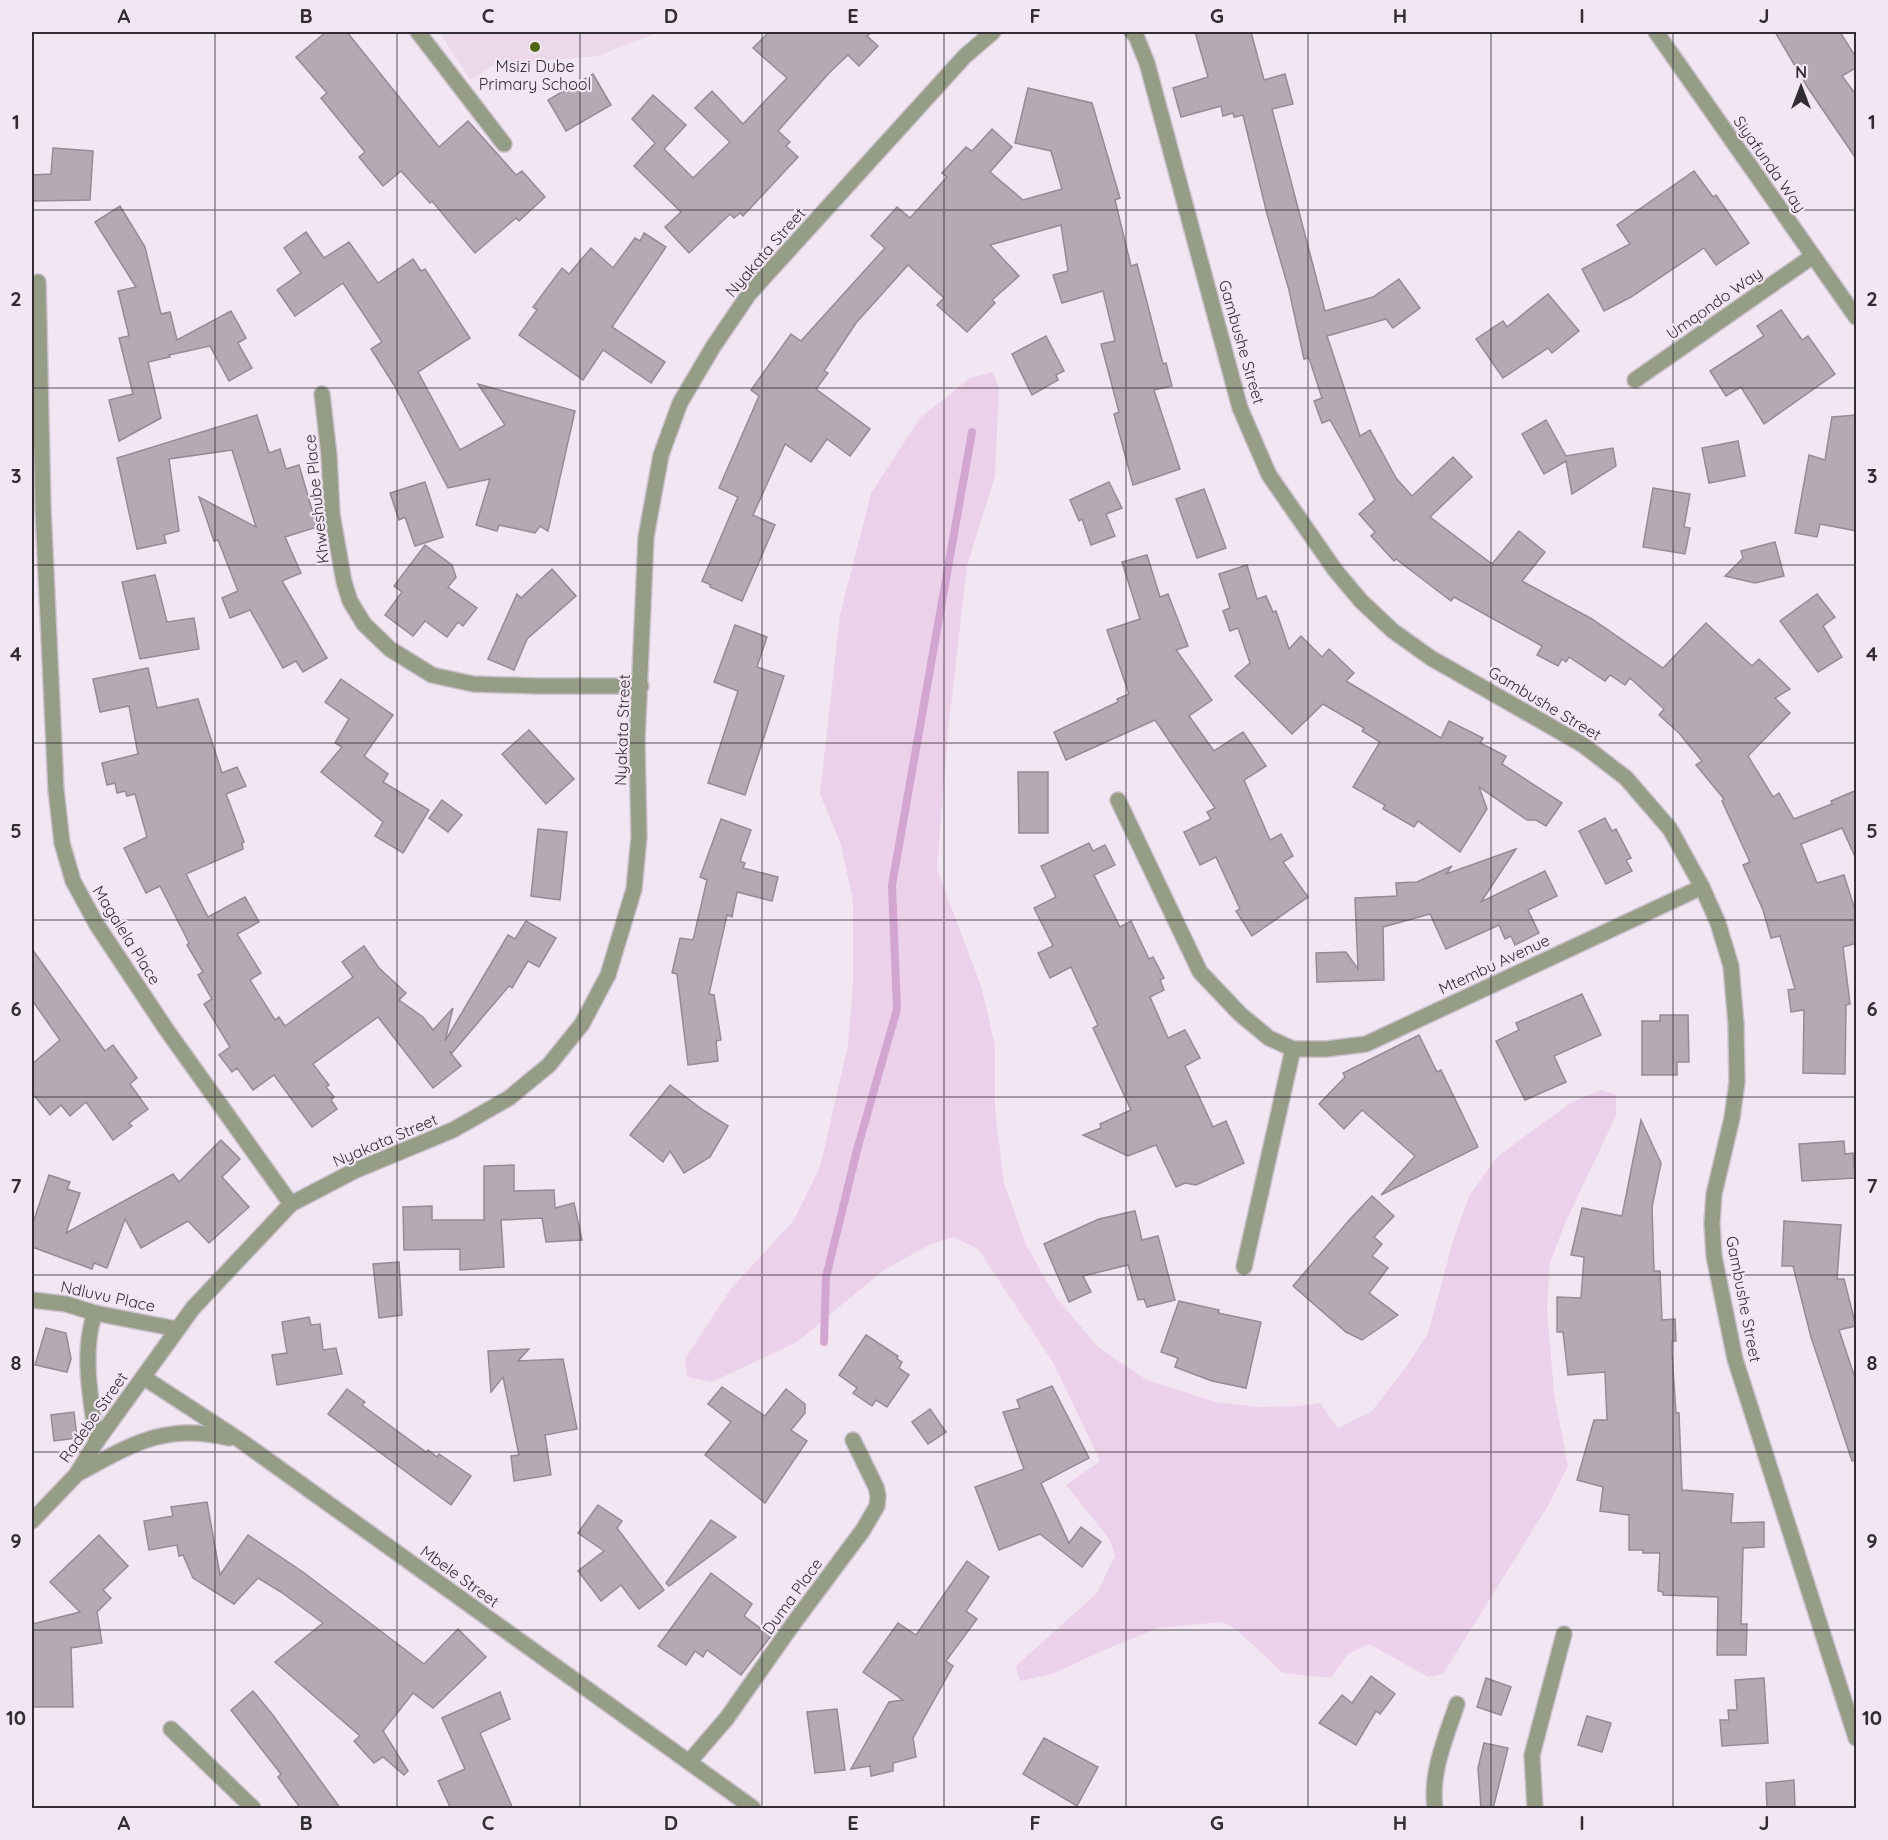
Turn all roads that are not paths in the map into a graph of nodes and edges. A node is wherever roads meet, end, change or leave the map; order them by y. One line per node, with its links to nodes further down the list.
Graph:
1 (418, 32): 5 (street)
2 (993, 32): 11 (street, Nyakata Street)
3 (1132, 32): 13 (street, Gambushe Street)
4 (1656, 32): 6 (street, Siyafunda Way)
5 (504, 144)
6 (1813, 256): 8 (street, Siyafunda Way); 9 (street, Umqondo Way)
7 (38, 282): 15 (street, Magalela Place)
8 (1857, 317)
9 (1635, 380)
10 (322, 394): 11 (street, Khweshube Place)
11 (641, 686): 15 (street, Nyakata Street)
12 (1118, 800): 14 (street, Mtembu Avenue)
13 (1702, 887): 14 (street, Mtembu Avenue); 29 (street, Gambushe Street)
14 (1293, 1049): 16 (street)
15 (291, 1204): 19 (street, Nyakata Street)
16 (1244, 1267)
17 (32, 1300): 18 (street, Ndluvu Place)
18 (95, 1313): 19 (street, Ndluvu Place); 23 (street)
19 (177, 1329): 20 (street, Radebe Street)
20 (143, 1377): 22 (street, Mbele Street); 23 (street, Radebe Street)
21 (853, 1440): 30 (street, Duma Place)
22 (241, 1441): 24 (street); 30 (street, Mbele Street)
23 (97, 1442): 24 (street, Radebe Street)
24 (76, 1475): 25 (street, Radebe Street)
25 (32, 1521)
26 (1564, 1634): 34 (street)
27 (1457, 1704): 33 (street)
28 (171, 1729): 31 (street)
29 (1857, 1738)
30 (689, 1762): 32 (street, Mbele Street)
31 (253, 1809)
32 (753, 1809)
33 (1435, 1809)
34 (1535, 1809)

